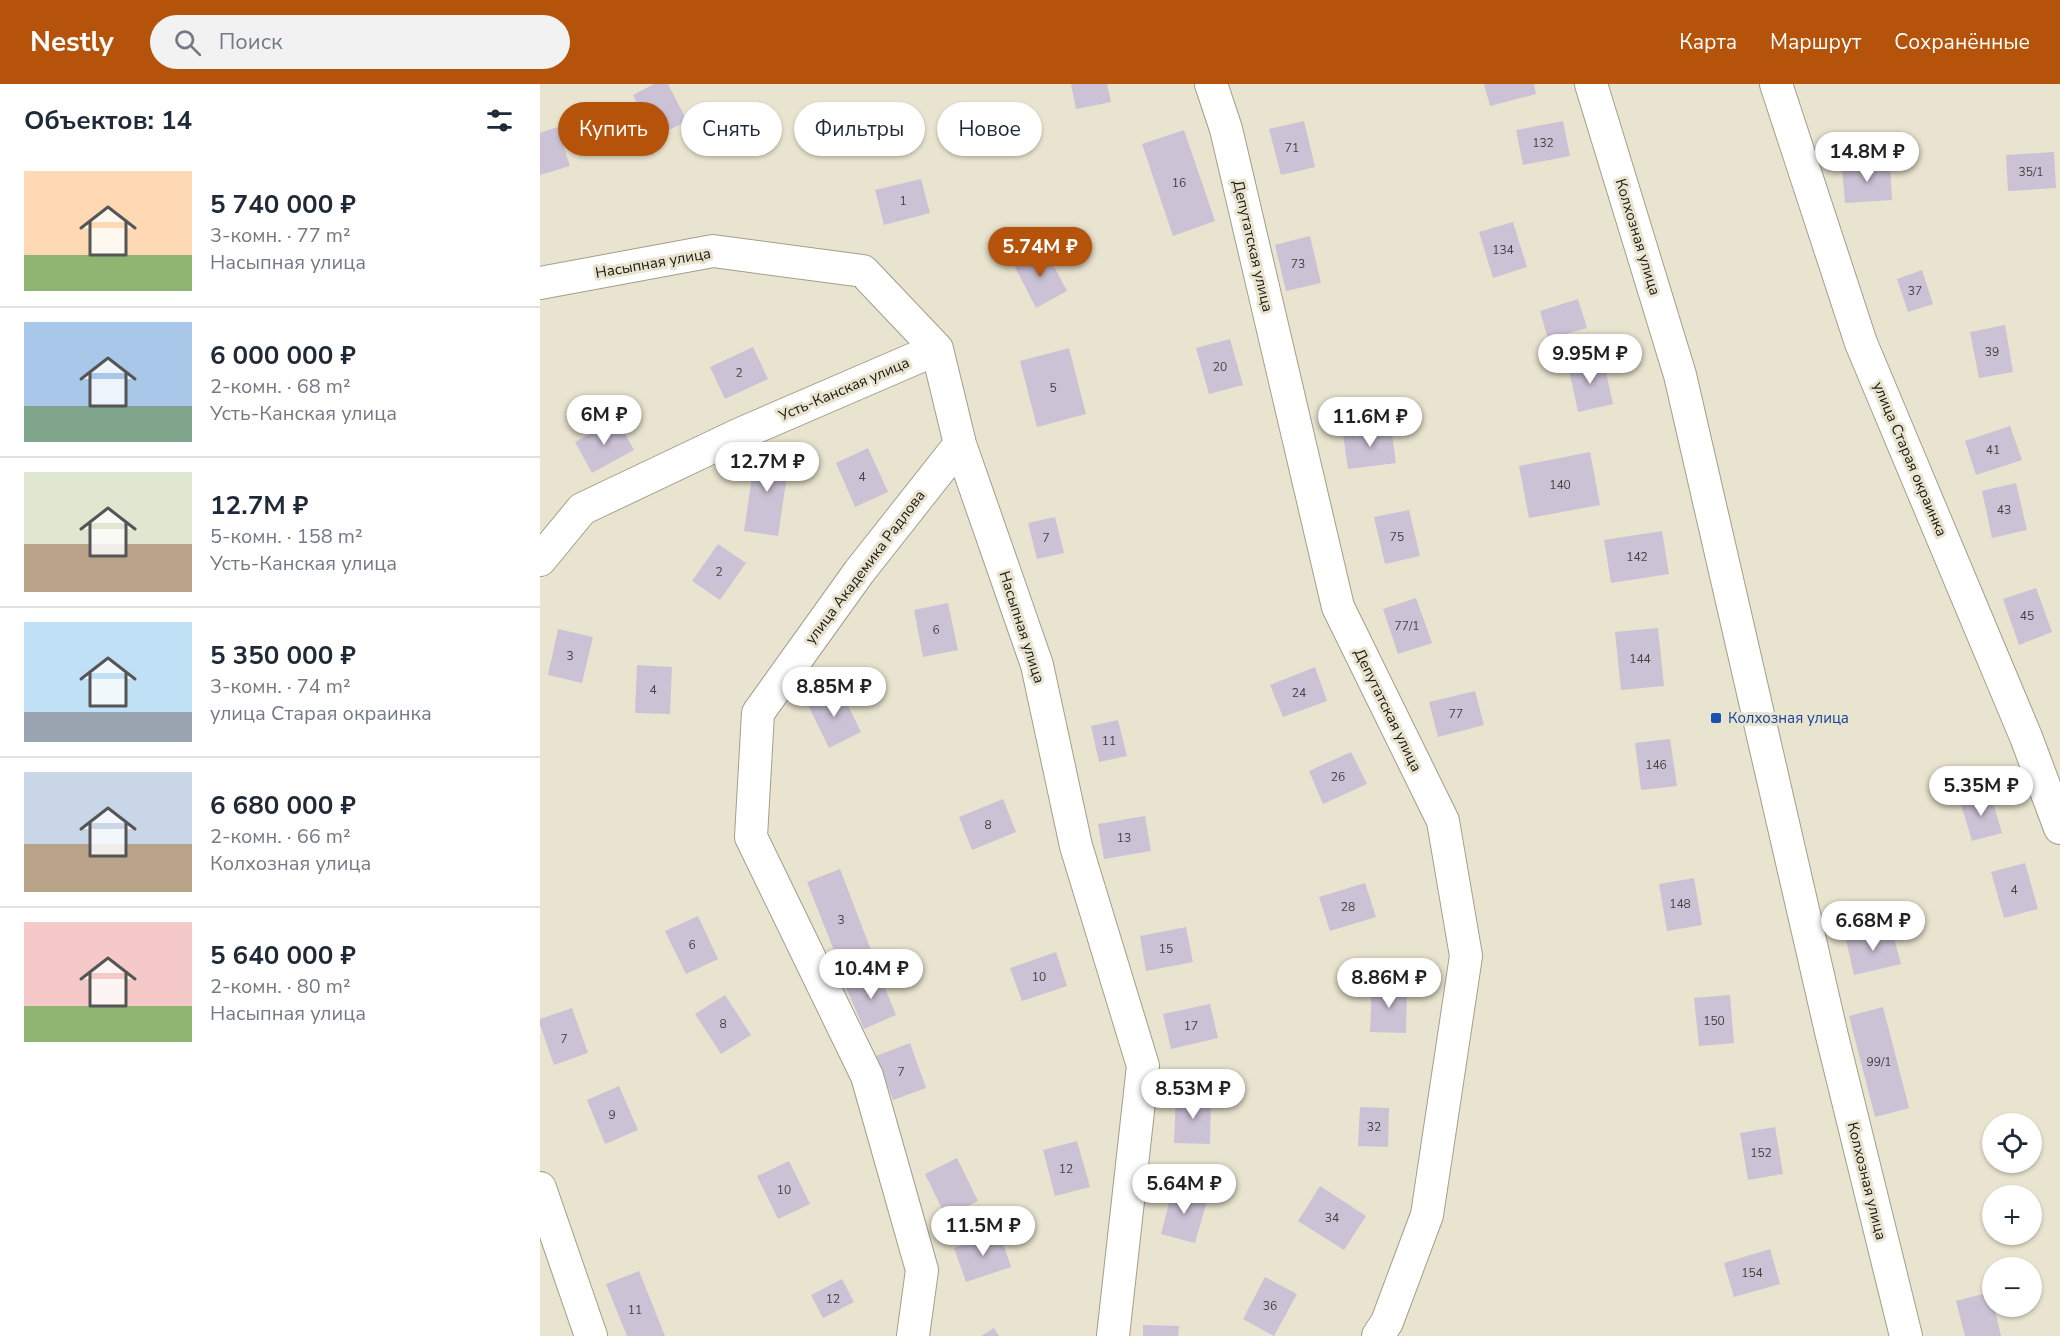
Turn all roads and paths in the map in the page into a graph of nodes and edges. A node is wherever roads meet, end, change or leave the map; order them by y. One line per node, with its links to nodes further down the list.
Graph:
1 (1211, 84): 13 (street, Депутатская улица)
2 (1591, 84): 14 (street, Колхозная улица)
3 (1776, 84): 8 (street, улица Старая окраинка)
4 (540, 283): 5 (street, Насыпная улица)
5 (938, 348): 6 (street, Насыпная улица); 7 (street, Усть-Канская улица)
6 (960, 444): 11 (street, улица Академика Радлова); 12 (street, Насыпная улица)
7 (540, 560)
8 (2060, 828)
9 (540, 1188): 10 (street)
10 (591, 1336)
11 (913, 1336)
12 (1113, 1336)
13 (1378, 1336)
14 (1906, 1336)

